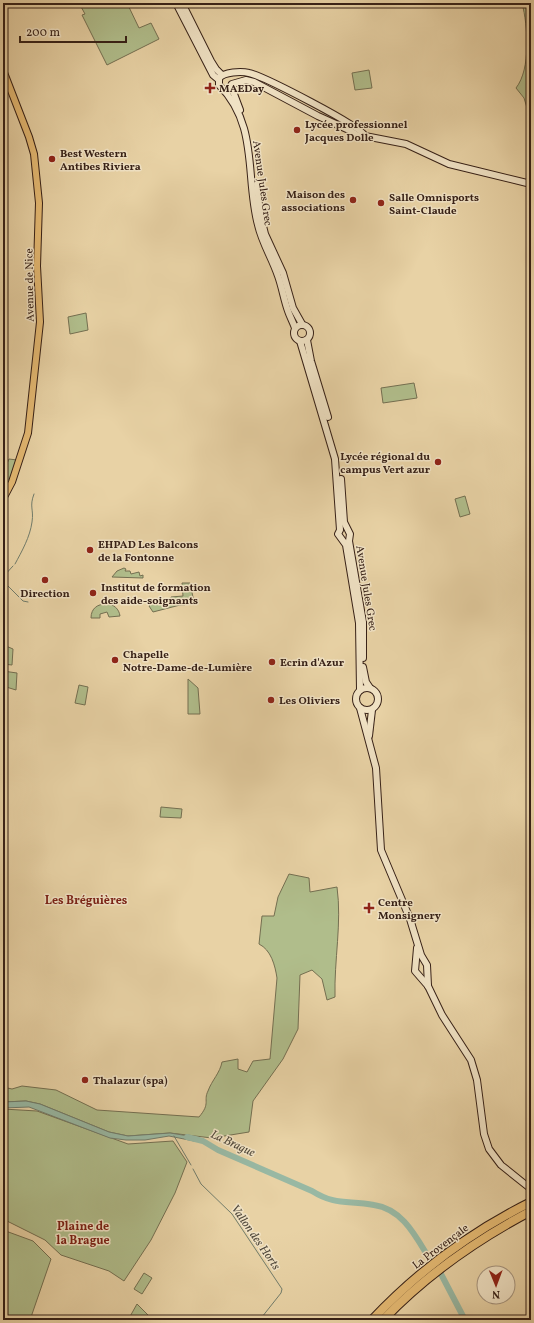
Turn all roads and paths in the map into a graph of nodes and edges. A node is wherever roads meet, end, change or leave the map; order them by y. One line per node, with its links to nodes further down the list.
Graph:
1 (176, 3): 4 (street)
2 (182, 3): 4 (street)
3 (3, 70): 13 (main road, Avenue de Nice)
4 (223, 76): 5 (street, Avenue Jules Grec); 6 (street, Avenue Jules Grec); 7 (street)
5 (232, 85): 6 (street); 7 (street); 9 (street, Avenue Jules Grec)
6 (224, 88): 10 (street, Avenue Jules Grec)
7 (361, 134): 8 (street)
8 (531, 184)
9 (302, 324): 10 (street); 11 (street)
10 (295, 328): 12 (street)
11 (307, 340): 12 (street); 14 (street)
12 (300, 341): 15 (street)
13 (3, 499)
14 (346, 529): 15 (street); 16 (street)
15 (340, 530): 16 (street)
16 (346, 539): 17 (street, Avenue Jules Grec); 18 (street, Avenue Jules Grec)
17 (370, 688): 18 (street); 20 (street)
18 (360, 690): 19 (street)
19 (360, 708): 20 (street); 21 (street)
20 (372, 710): 21 (street)
21 (368, 739): 22 (street)
22 (416, 939): 23 (street); 24 (street)
23 (425, 962): 24 (street); 25 (street)
24 (416, 963): 26 (street)
25 (426, 972): 26 (street); 27 (street)
26 (420, 974): 27 (street)
27 (428, 986): 28 (street)
28 (531, 1190)
29 (531, 1202): 31 (highway, La Provençale)
30 (531, 1211): 31 (highway, La Provençale)
31 (444, 1260): 32 (highway, La Provençale)
32 (415, 1283): 33 (highway, La Provençale); 34 (highway, La Provençale)
33 (372, 1320)
34 (383, 1320)

